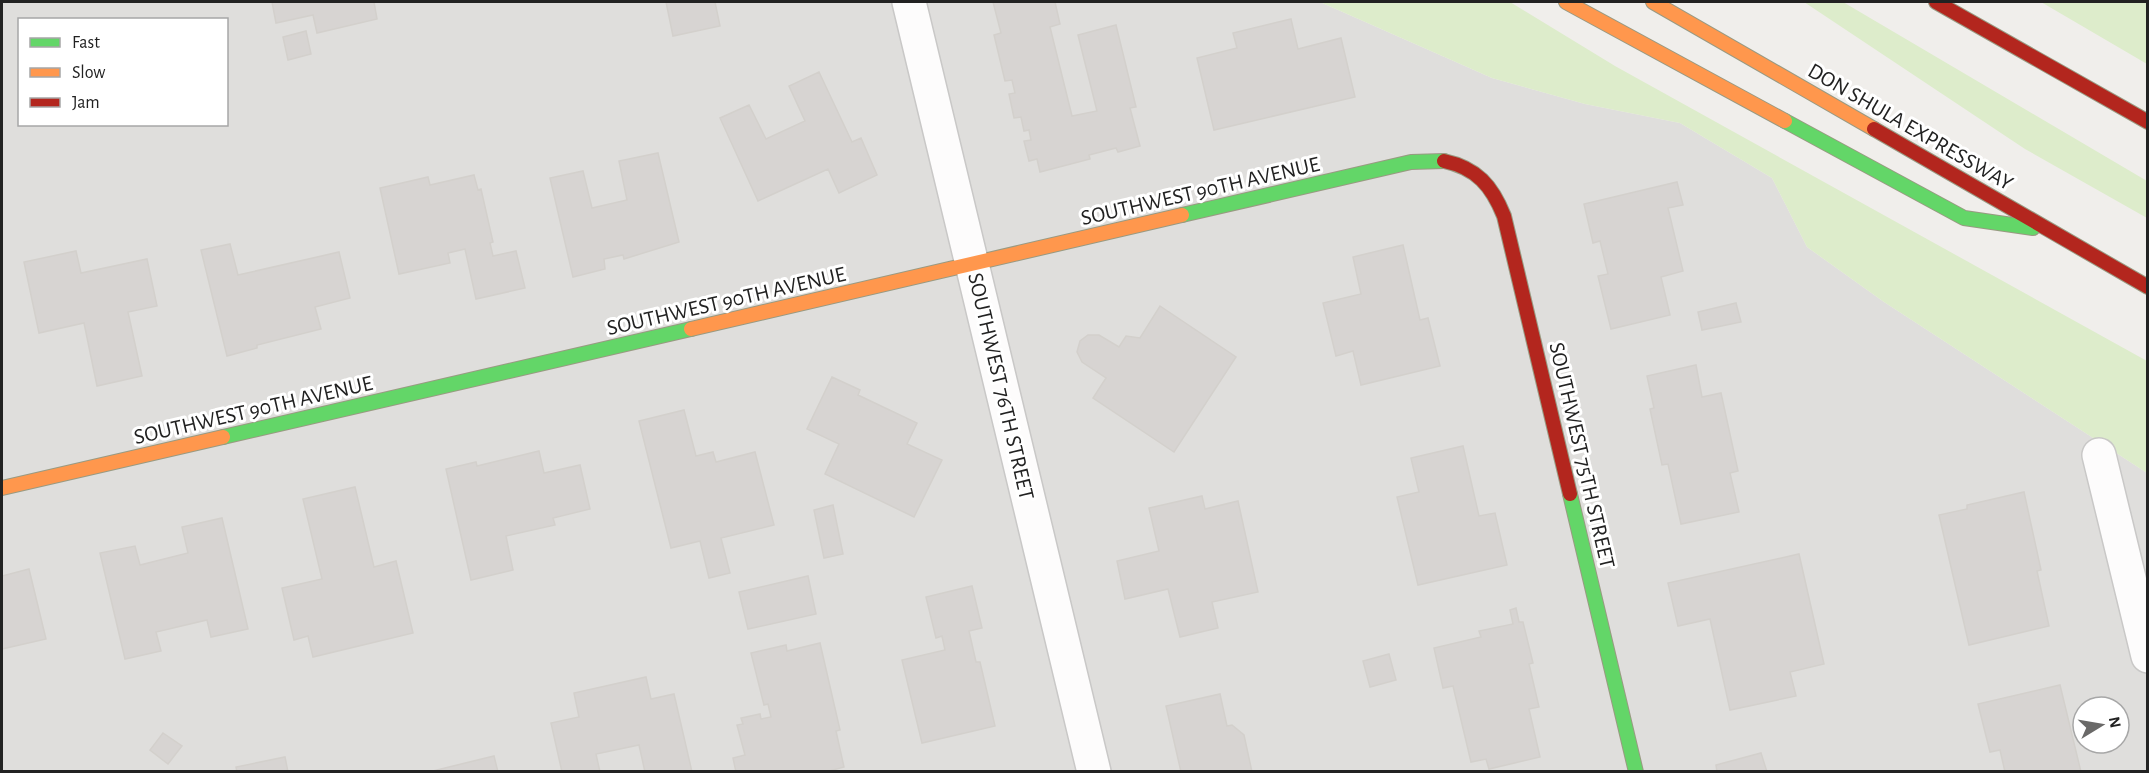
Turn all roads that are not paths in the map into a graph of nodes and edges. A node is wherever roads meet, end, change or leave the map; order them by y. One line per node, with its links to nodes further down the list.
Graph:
1 (909, 2): 8 (street, SOUTHWEST 76TH STREET)
2 (1566, 2): 7 (main road)
3 (1653, 2): 7 (main road, DON SHULA EXPRESSWAY)
4 (1935, 2): 5 (main road)
5 (2148, 122)
6 (1461, 164): 8 (main road, SOUTHWEST 90TH AVENUE); 14 (main road, SOUTHWEST 75TH STREET)
7 (2049, 230): 9 (main road, DON SHULA EXPRESSWAY)
8 (972, 264): 11 (main road, SOUTHWEST 90TH AVENUE); 13 (street, SOUTHWEST 76TH STREET)
9 (2148, 287)
10 (2099, 455): 12 (street)
11 (2, 488)
12 (2148, 656)
13 (1092, 771)
14 (1636, 771)

